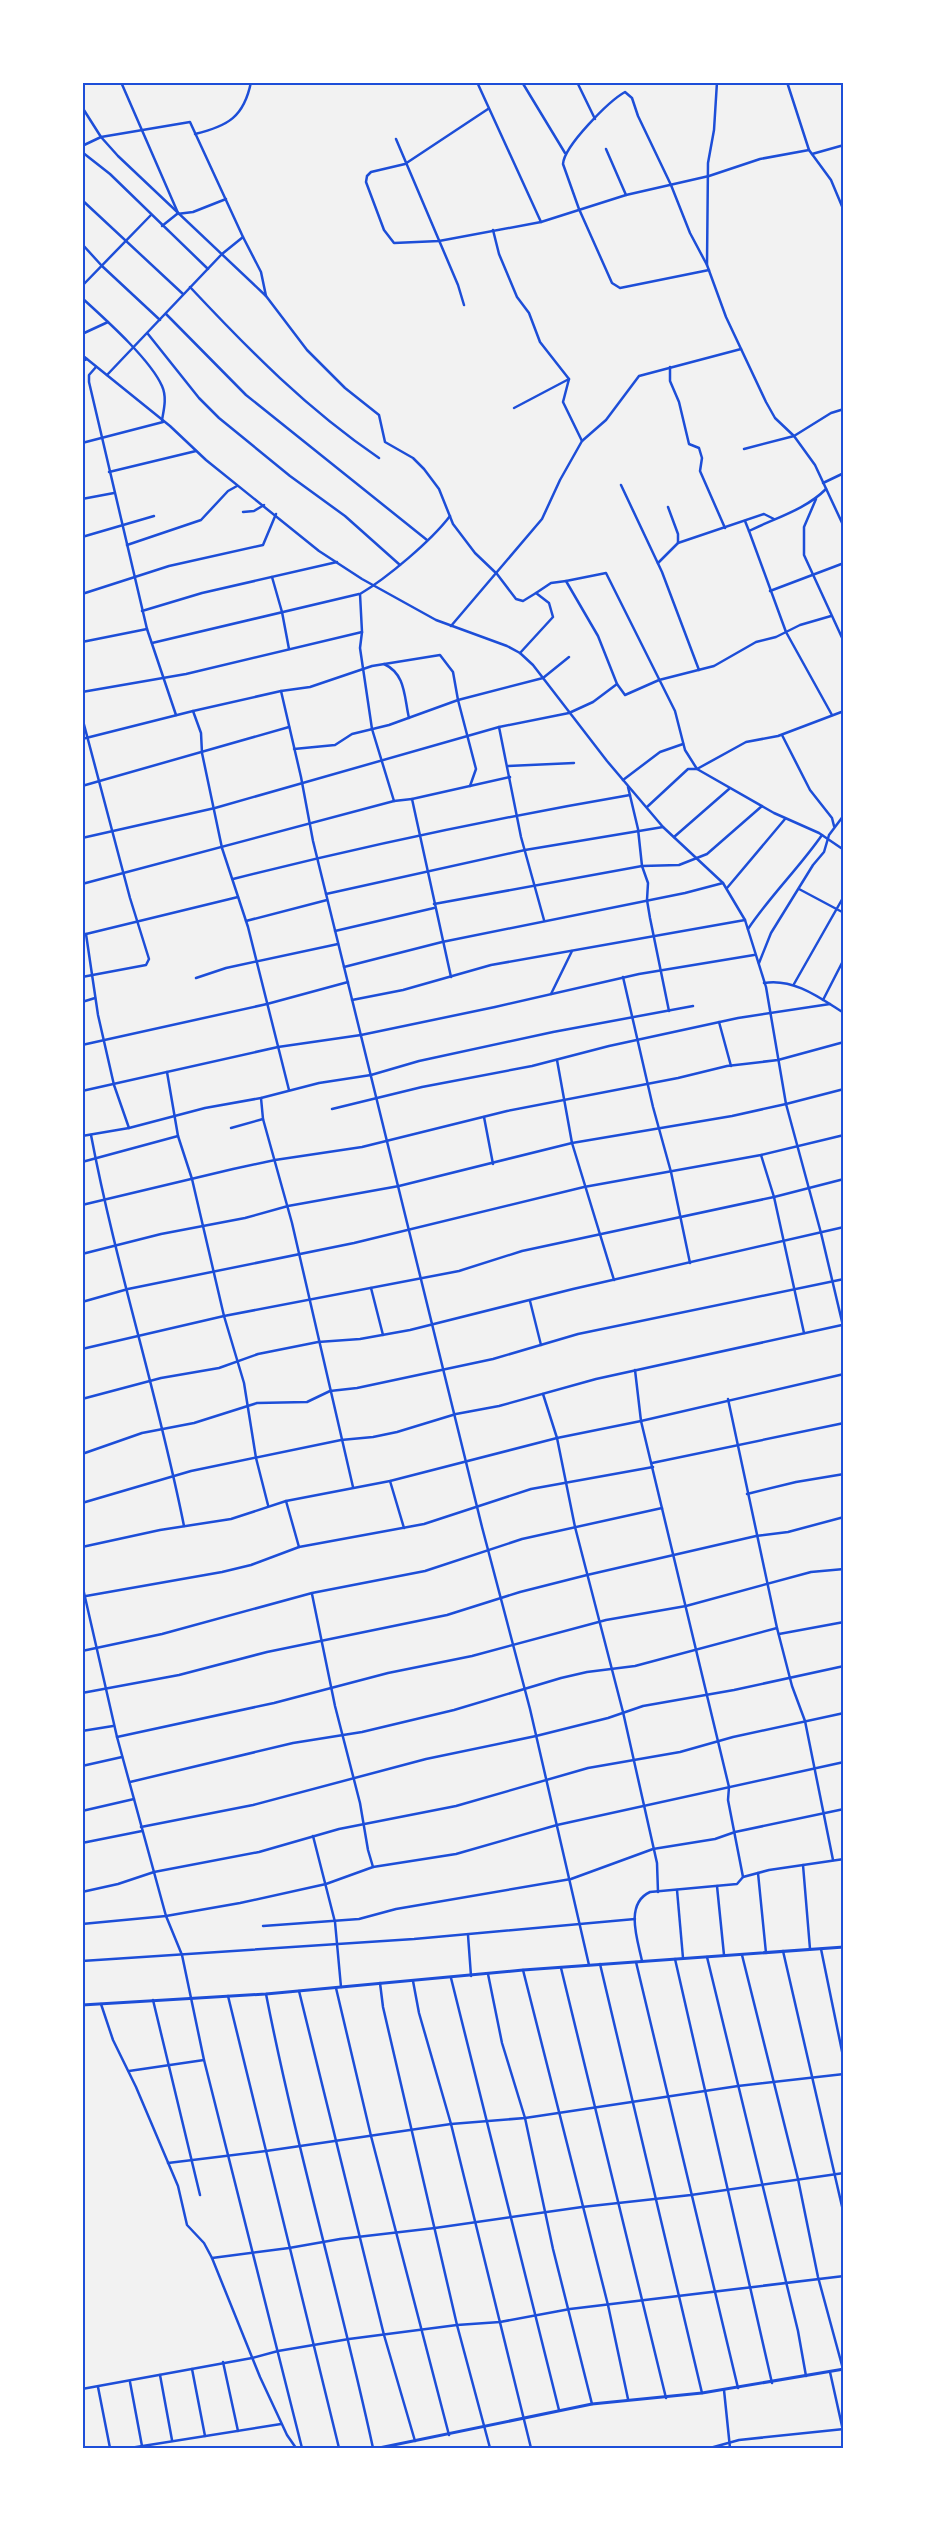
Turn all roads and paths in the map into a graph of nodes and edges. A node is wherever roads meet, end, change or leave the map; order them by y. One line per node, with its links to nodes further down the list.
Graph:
1 (121, 82): 11 (street)
2 (251, 82): 12 (street)
3 (477, 82): 9 (street)
4 (522, 82): 20 (street)
5 (577, 82): 10 (street)
6 (717, 82): 23 (street)
7 (787, 82): 18 (street)
8 (82, 107): 13 (street)
9 (488, 109): 22 (street); 32 (street)
10 (595, 119): 20 (street); 24 (street)
11 (144, 131): 12 (street); 13 (street); 30 (street)
12 (195, 134): 26 (street)
13 (101, 137): 16 (street); 30 (street)
14 (396, 140): 22 (street)
15 (844, 145): 21 (street)
16 (82, 146)
17 (606, 149): 25 (street)
18 (809, 150): 21 (street); 23 (street)
19 (82, 152): 31 (street)
20 (565, 153): 28 (street)
21 (812, 154): 29 (street)
22 (405, 164): 37 (street); 37 (street)
23 (709, 176): 24 (street); 40 (street)
24 (671, 185): 25 (street); 40 (street)
25 (626, 195): 28 (street)
26 (226, 198): 30 (street); 35 (street)
27 (82, 200): 36 (street)
28 (579, 209): 32 (street); 43 (street)
29 (844, 211)
30 (178, 213): 33 (street); 39 (street)
31 (150, 215): 33 (street); 36 (street)
32 (541, 222): 34 (street)
33 (162, 226): 42 (street)
34 (493, 230): 37 (street); 63 (street)
35 (243, 237): 39 (street); 47 (street)
36 (125, 241): 41 (street); 46 (street)
37 (439, 241): 49 (street)
38 (82, 244): 41 (street)
39 (222, 254): 42 (street); 47 (street)
40 (707, 265): 43 (street)
41 (102, 266): 44 (street); 51 (street)
42 (208, 269): 45 (street)
43 (708, 270): 56 (street)
44 (82, 286)
45 (190, 287): 46 (street); 73 (street)
46 (183, 294): 50 (street)
47 (266, 296): 88 (street)
48 (82, 298): 52 (street)
49 (464, 306)
50 (166, 314): 51 (street); 96 (street)
51 (160, 320): 54 (street)
52 (108, 322): 53 (street); 55 (street)
53 (82, 334)
54 (148, 334): 55 (street); 102 (street)
55 (134, 349): 62 (street); 66 (street)
56 (740, 349): 61 (street); 67 (street)
57 (82, 355): 58 (street)
58 (87, 360): 59 (street); 60 (street)
59 (82, 361)
60 (96, 367): 62 (street); 68 (street)
61 (670, 367): 69 (street); 92 (street)
62 (107, 375): 66 (street)
63 (569, 380): 64 (street); 69 (street)
64 (514, 408)
65 (844, 409): 67 (street)
66 (163, 421): 68 (street); 72 (street)
67 (794, 436): 71 (street); 76 (street)
68 (101, 438): 70 (street); 74 (street)
69 (582, 441): 103 (street)
70 (82, 443)
71 (744, 449)
72 (196, 451): 74 (street); 78 (street)
73 (379, 458)
74 (109, 472): 80 (street)
75 (844, 473): 76 (street)
76 (823, 483): 79 (street)
77 (620, 485): 100 (street)
78 (237, 486): 83 (street); 98 (street)
79 (826, 489): 82 (street); 93 (street)
80 (114, 493): 81 (street); 91 (street)
81 (82, 499)
82 (816, 499): 89 (street); 104 (street)
83 (264, 505): 85 (street); 86 (street)
84 (668, 507): 97 (street)
85 (243, 512)
86 (276, 514): 99 (street); 105 (street)
87 (154, 516): 91 (street)
88 (450, 516): 96 (street); 103 (street)
89 (774, 519): 90 (street); 94 (street)
90 (745, 521): 92 (street); 94 (street)
91 (122, 525): 95 (street); 98 (street)
92 (725, 528): 97 (street)
93 (844, 528)
94 (749, 531): 109 (street)
95 (82, 537)
96 (427, 540): 102 (street)
97 (678, 543): 100 (street)
98 (127, 545): 105 (street)
99 (338, 562): 106 (street); 108 (street)
100 (658, 563): 128 (street)
101 (844, 563): 104 (street)
102 (400, 565): 108 (street)
103 (497, 574): 110 (street); 116 (street)
104 (812, 574): 109 (street); 115 (street)
105 (134, 577): 111 (street); 113 (street)
106 (272, 577): 113 (street); 114 (street)
107 (566, 581): 110 (street); 131 (street); 132 (street)
108 (373, 586): 112 (street); 116 (street)
109 (770, 591): 119 (street)
110 (536, 593): 124 (street)
111 (82, 594)
112 (360, 594): 114 (street); 118 (street)
113 (142, 611): 117 (street)
114 (282, 612): 122 (street); 123 (street)
115 (831, 616): 119 (street); 121 (street)
116 (451, 626): 124 (street)
117 (147, 629): 120 (street); 122 (street)
118 (362, 632): 123 (street); 127 (street)
119 (786, 632): 128 (street); 139 (street)
120 (82, 642)
121 (844, 642)
122 (152, 643): 129 (street)
123 (289, 649): 129 (street)
124 (520, 653): 130 (street)
125 (569, 657): 130 (street)
126 (383, 664): 127 (street); 135 (street); 142 (street)
127 (362, 669): 133 (street); 145 (street)
128 (699, 670): 131 (street)
129 (163, 678): 134 (street); 140 (street)
130 (543, 678): 135 (street); 138 (street)
131 (659, 680): 132 (street); 150 (street)
132 (617, 684): 138 (street)
133 (281, 691): 136 (street); 143 (street)
134 (82, 692)
135 (458, 700): 142 (street); 147 (street)
136 (193, 711): 140 (street); 152 (street)
137 (844, 711): 139 (street)
138 (569, 713): 144 (street); 158 (street)
139 (832, 715): 146 (street)
140 (176, 716): 148 (street)
141 (82, 717): 148 (street)
142 (409, 718): 145 (street)
143 (289, 727): 151 (street); 152 (street)
144 (499, 727): 147 (street); 155 (street)
145 (372, 729): 151 (street); 153 (street)
146 (782, 735): 156 (street); 176 (street)
147 (468, 737): 153 (street); 163 (street)
148 (88, 738): 149 (street); 159 (street)
149 (82, 739)
150 (684, 744): 156 (street); 158 (street)
151 (294, 749): 160 (street)
152 (202, 753): 159 (street); 170 (street)
153 (383, 761): 160 (street); 167 (street)
154 (574, 763): 155 (street)
155 (508, 766): 157 (street)
156 (697, 769): 164 (street); 169 (street)
157 (510, 776): 163 (street); 171 (street)
158 (623, 780): 161 (street)
159 (99, 781): 162 (street); 178 (street)
160 (303, 784): 170 (street); 174 (street)
161 (628, 784): 165 (street); 169 (street)
162 (82, 786)
163 (470, 786): 166 (street)
164 (729, 789): 168 (street); 181 (street)
165 (630, 795): 171 (street); 177 (street)
166 (412, 799): 167 (street); 180 (street)
167 (394, 801): 174 (street)
168 (762, 806): 173 (street); 188 (street)
169 (647, 807): 175 (street)
170 (215, 808): 178 (street); 184 (street)
171 (517, 814): 180 (street); 185 (street)
172 (844, 815): 176 (street)
173 (785, 819): 179 (street); 196 (street)
174 (310, 824): 184 (street); 187 (street)
175 (664, 827): 177 (street); 181 (street)
176 (834, 827): 183 (street)
177 (638, 829): 185 (street); 189 (street)
178 (113, 831): 182 (street); 191 (street)
179 (822, 835): 183 (street); 210 (street)
180 (420, 836): 187 (street); 190 (street)
181 (674, 837): 188 (street)
182 (82, 838)
183 (828, 840): 186 (street); 197 (street)
184 (222, 848): 191 (street); 192 (street)
185 (525, 850): 190 (street); 195 (street)
186 (844, 850)
187 (317, 857): 192 (street); 198 (street)
188 (699, 859): 189 (street); 193 (street)
189 (642, 866): 195 (street); 202 (street)
190 (427, 870): 198 (street); 203 (street)
191 (123, 873): 194 (street); 206 (street)
192 (233, 879): 200 (street)
193 (723, 883): 196 (street); 202 (street)
194 (82, 884)
195 (534, 885): 203 (street); 207 (street)
196 (728, 888): 208 (street)
197 (799, 889): 204 (street); 220 (street)
198 (326, 894): 201 (street)
199 (844, 896): 204 (street)
200 (238, 897): 206 (street); 209 (street)
201 (327, 900): 209 (street); 211 (street)
202 (647, 900): 207 (street); 213 (street)
203 (434, 906): 211 (street); 214 (street)
204 (836, 909): 205 (street); 230 (street)
205 (844, 913)
206 (136, 920): 212 (street); 223 (street)
207 (544, 920): 214 (street)
208 (745, 920): 210 (street); 213 (street)
209 (246, 921): 219 (street)
210 (748, 929): 217 (street)
211 (335, 931): 215 (street)
212 (84, 934): 223 (street)
213 (654, 937): 216 (street); 222 (street)
214 (442, 942): 221 (street); 224 (street)
215 (338, 944): 219 (street); 221 (street)
216 (572, 951): 224 (street); 231 (street)
217 (755, 955): 220 (street); 222 (street)
218 (844, 959): 234 (street)
219 (256, 962): 227 (street); 236 (street)
220 (758, 964): 229 (street)
221 (344, 967): 228 (street)
222 (661, 970): 226 (street); 239 (street)
223 (93, 976): 225 (street); 232 (street)
224 (450, 976): 233 (street)
225 (82, 977)
226 (623, 977): 231 (street); 242 (street)
227 (196, 978)
228 (348, 982): 233 (street); 236 (street)
229 (764, 983): 230 (street); 240 (street)
230 (794, 984): 234 (street)
231 (551, 994): 244 (street)
232 (95, 998): 235 (street); 245 (street)
233 (352, 1000): 244 (street)
234 (823, 1000): 237 (street)
235 (82, 1002)
236 (267, 1004): 245 (street); 249 (street)
237 (830, 1004): 240 (street); 241 (street)
238 (693, 1006): 239 (street)
239 (669, 1011): 242 (street)
240 (770, 1012): 243 (street); 251 (street)
241 (844, 1013)
242 (632, 1017): 246 (street); 254 (street)
243 (719, 1022): 246 (street); 252 (street)
244 (361, 1035): 249 (street); 254 (street)
245 (105, 1040): 248 (street); 256 (street)
246 (637, 1040): 250 (street); 255 (street)
247 (844, 1042): 251 (street)
248 (82, 1045)
249 (278, 1047): 253 (street); 258 (street)
250 (557, 1060): 260 (street); 262 (street)
251 (778, 1060): 252 (street); 263 (street)
252 (730, 1066): 255 (street)
253 (166, 1072): 256 (street); 265 (street)
254 (371, 1075): 258 (street); 260 (street)
255 (648, 1084): 262 (street); 270 (street)
256 (114, 1085): 259 (street); 268 (street)
257 (844, 1089): 263 (street)
258 (289, 1090): 261 (street)
259 (82, 1091)
260 (376, 1097): 264 (street); 275 (street)
261 (261, 1098): 265 (street); 267 (street)
262 (565, 1099): 266 (street); 276 (street)
263 (786, 1104): 270 (street); 277 (street)
264 (332, 1109)
265 (174, 1115): 268 (street); 274 (street)
266 (484, 1117): 275 (street); 282 (street)
267 (263, 1119): 269 (street); 280 (street)
268 (129, 1128): 271 (street)
269 (231, 1128)
270 (660, 1130): 276 (street); 283 (street)
271 (91, 1135): 273 (street); 279 (street)
272 (844, 1135): 277 (street)
273 (82, 1136)
274 (178, 1136): 279 (street); 284 (street)
275 (387, 1141): 280 (street); 286 (street)
276 (572, 1143): 282 (street); 287 (street)
277 (798, 1147): 278 (street); 288 (street)
278 (761, 1155): 283 (street); 289 (street)
279 (97, 1158): 281 (street); 290 (street)
280 (275, 1160): 284 (street); 292 (street)
281 (82, 1162)
282 (493, 1164): 286 (street)
283 (671, 1172): 287 (street); 293 (street)
284 (192, 1179): 290 (street); 294 (street)
285 (844, 1179): 288 (street)
286 (399, 1186): 292 (street); 296 (street)
287 (584, 1187): 296 (street); 298 (street)
288 (808, 1189): 289 (street); 297 (street)
289 (774, 1197): 293 (street); 299 (street)
290 (105, 1200): 291 (street); 300 (street)
291 (82, 1205)
292 (288, 1206): 294 (street); 302 (street)
293 (681, 1215): 298 (street); 303 (street)
294 (202, 1226): 300 (street); 304 (street)
295 (844, 1228): 297 (street)
296 (410, 1231): 302 (street); 305 (street)
297 (821, 1233): 299 (street); 308 (street)
298 (600, 1234): 305 (street); 307 (street)
299 (783, 1241): 303 (street); 310 (street)
300 (116, 1246): 301 (street); 311 (street)
301 (82, 1254)
302 (299, 1254): 304 (street); 313 (street)
303 (690, 1263): 307 (street)
304 (214, 1272): 311 (street); 315 (street)
305 (422, 1277): 309 (street); 316 (street)
306 (844, 1279): 308 (street)
307 (614, 1280): 312 (street)
308 (832, 1282): 310 (street); 317 (street)
309 (371, 1288): 313 (street); 321 (street)
310 (793, 1288): 319 (street); 323 (street)
311 (128, 1289): 314 (street); 320 (street)
312 (530, 1300): 316 (street); 323 (street)
313 (309, 1301): 315 (street); 322 (street)
314 (82, 1302)
315 (224, 1316): 320 (street); 325 (street)
316 (434, 1323): 321 (street); 326 (street)
317 (843, 1324): 318 (street); 319 (street)
318 (844, 1330)
319 (804, 1333): 327 (street)
320 (138, 1335): 324 (street); 329 (street)
321 (383, 1335): 322 (street)
322 (318, 1342): 325 (street); 330 (street)
323 (541, 1345): 326 (street)
324 (82, 1349)
325 (238, 1361): 329 (street); 334 (street)
326 (444, 1370): 330 (street); 335 (street)
327 (635, 1370): 331 (street); 336 (street)
328 (844, 1374): 333 (street)
329 (150, 1381): 332 (street); 338 (street)
330 (330, 1391): 334 (street); 340 (street)
331 (543, 1394): 335 (street); 339 (street)
332 (82, 1398)
333 (728, 1399): 336 (street); 341 (street)
334 (249, 1405): 338 (street); 343 (street)
335 (456, 1414): 340 (street); 344 (street)
336 (641, 1421): 339 (street); 345 (street)
337 (844, 1423): 341 (street)
338 (163, 1429): 342 (street); 348 (street)
339 (557, 1438): 344 (street); 350 (street)
340 (341, 1440): 343 (street); 351 (street)
341 (737, 1446): 345 (street); 352 (street)
342 (82, 1454)
343 (256, 1458): 348 (street); 355 (street)
344 (466, 1462): 349 (street); 356 (street)
345 (652, 1463): 346 (street)
346 (653, 1467): 350 (street); 357 (street)
347 (844, 1474): 352 (street)
348 (174, 1475): 354 (street); 359 (street)
349 (390, 1481): 351 (street); 361 (street)
350 (567, 1482): 356 (street); 360 (street)
351 (353, 1487): 353 (street)
352 (747, 1494): 362 (street)
353 (286, 1501): 355 (street); 364 (street)
354 (82, 1503)
355 (268, 1505): 359 (street)
356 (478, 1506): 361 (street); 365 (street)
357 (662, 1508): 360 (street); 366 (street)
358 (844, 1517): 362 (street)
359 (184, 1526): 363 (street)
360 (575, 1527): 365 (street); 368 (street)
361 (404, 1528): 364 (street)
362 (756, 1536): 366 (street); 370 (street)
363 (82, 1547)
364 (298, 1547): 372 (street)
365 (488, 1550): 371 (street); 373 (street)
366 (675, 1556): 368 (street); 374 (street)
367 (844, 1569): 370 (street)
368 (587, 1575): 373 (street); 377 (street)
369 (82, 1584): 372 (street)
370 (767, 1584): 374 (street); 379 (street)
371 (312, 1593): 381 (street); 383 (street)
372 (86, 1596): 375 (street)
373 (502, 1597): 381 (street); 382 (street)
374 (686, 1606): 377 (street); 385 (street)
375 (88, 1608): 376 (street); 383 (street)
376 (82, 1610)
377 (601, 1621): 382 (street); 387 (street)
378 (844, 1622): 380 (street)
379 (777, 1628): 380 (street); 385 (street)
380 (779, 1634): 388 (street)
381 (323, 1641): 389 (street); 390 (street)
382 (514, 1645): 390 (street); 391 (street)
383 (96, 1647): 384 (street); 389 (street)
384 (82, 1651)
385 (696, 1651): 387 (street); 393 (street)
386 (844, 1666): 388 (street)
387 (611, 1670): 391 (street); 394 (street)
388 (790, 1679): 393 (street); 396 (street)
389 (105, 1688): 392 (street); 397 (street)
390 (332, 1688): 399 (street); 401 (street)
391 (524, 1688): 399 (street); 400 (street)
392 (82, 1693)
393 (707, 1693): 394 (street); 402 (street)
394 (623, 1712): 400 (street); 404 (street)
395 (844, 1713): 396 (street)
396 (804, 1721): 402 (street); 407 (street)
397 (114, 1726): 398 (street); 401 (street)
398 (82, 1731)
399 (342, 1736): 408 (street); 410 (street)
400 (536, 1736): 408 (street); 409 (street)
401 (117, 1738): 403 (street)
402 (718, 1741): 404 (street); 411 (street)
403 (122, 1757): 406 (street); 410 (street)
404 (632, 1759): 409 (street); 413 (street)
405 (844, 1762): 407 (street)
406 (82, 1766)
407 (813, 1769): 411 (street); 416 (street)
408 (353, 1779): 417 (street); 419 (street)
409 (547, 1780): 417 (street); 418 (street)
410 (130, 1782): 412 (street)
411 (729, 1786): 413 (street); 421 (street)
412 (134, 1799): 415 (street); 419 (street)
413 (643, 1806): 418 (street); 424 (street)
414 (844, 1809): 416 (street)
415 (82, 1811)
416 (825, 1813): 421 (street); 426 (street)
417 (364, 1823): 422 (street); 428 (street)
418 (557, 1825): 428 (street); 432 (street)
419 (141, 1827): 420 (street)
420 (142, 1831): 423 (street); 429 (street)
421 (735, 1832): 424 (street); 431 (street)
422 (313, 1836): 429 (street); 433 (street)
423 (82, 1843)
424 (653, 1849): 432 (street); 437 (street)
425 (844, 1859): 426 (street)
426 (833, 1860): 427 (street)
427 (803, 1865): 430 (street); 448 (street)
428 (374, 1867): 433 (street)
429 (154, 1872): 436 (street); 438 (street)
430 (758, 1873): 431 (street); 450 (street)
431 (743, 1877): 434 (street)
432 (571, 1879): 440 (street); 442 (street)
433 (326, 1884): 438 (street); 440 (street)
434 (717, 1886): 435 (street); 452 (street)
435 (677, 1890): 437 (street); 455 (street)
436 (82, 1892)
437 (658, 1892): 439 (street)
438 (166, 1916): 441 (street); 451 (street)
439 (635, 1919): 442 (street); 458 (street)
440 (336, 1922): 443 (street); 445 (street)
441 (82, 1924)
442 (580, 1924): 444 (street); 461 (street)
443 (263, 1926)
444 (468, 1935): 445 (street); 465 (street)
445 (337, 1943): 451 (street); 469 (street)
446 (844, 1947): 447 (street)
447 (822, 1948): 448 (street); 479 (street)
448 (810, 1949): 449 (street)
449 (782, 1951): 450 (street); 483 (street)
450 (766, 1953): 453 (street)
451 (182, 1955): 457 (street); 474 (street)
452 (724, 1955): 453 (street); 454 (street)
453 (742, 1955): 484 (street)
454 (707, 1957): 455 (street); 485 (street)
455 (683, 1958): 456 (street)
456 (675, 1959): 458 (street); 486 (street)
457 (82, 1961)
458 (642, 1961): 459 (street)
459 (636, 1962): 460 (street); 487 (street)
460 (600, 1964): 461 (street); 488 (street)
461 (589, 1965): 462 (street)
462 (561, 1968): 463 (street); 489 (street)
463 (523, 1970): 464 (street); 490 (street)
464 (488, 1974): 465 (street); 491 (street)
465 (471, 1976): 466 (street)
466 (451, 1978): 467 (street); 492 (street)
467 (413, 1981): 468 (street); 493 (street)
468 (380, 1983): 469 (street); 494 (street)
469 (341, 1986): 470 (street)
470 (336, 1987): 471 (street); 495 (street)
471 (299, 1991): 472 (street); 496 (street)
472 (266, 1994): 473 (street); 497 (street)
473 (227, 1995): 474 (street); 498 (street)
474 (189, 1998): 475 (street); 478 (street)
475 (153, 2000): 476 (street); 480 (street)
476 (101, 2004): 477 (street); 481 (street)
477 (82, 2005)
478 (204, 2060): 480 (street); 499 (street)
479 (844, 2061)
480 (167, 2064): 481 (street); 500 (street)
481 (129, 2071): 501 (street)
482 (844, 2074): 483 (street)
483 (811, 2077): 484 (street); 503 (street)
484 (774, 2082): 485 (street); 504 (street)
485 (738, 2086): 486 (street); 505 (street)
486 (704, 2091): 487 (street); 506 (street)
487 (667, 2096): 488 (street); 508 (street)
488 (631, 2102): 489 (street); 509 (street)
489 (595, 2107): 490 (street); 510 (street)
490 (559, 2113): 491 (street); 511 (street)
491 (525, 2118): 492 (street); 512 (street)
492 (486, 2122): 493 (street); 514 (street)
493 (451, 2124): 494 (street); 515 (street)
494 (411, 2130): 495 (street); 516 (street)
495 (371, 2136): 496 (street); 517 (street)
496 (337, 2140): 497 (street); 518 (street)
497 (300, 2146): 498 (street); 519 (street)
498 (266, 2151): 499 (street); 520 (street)
499 (229, 2155): 500 (street); 521 (street)
500 (193, 2158): 501 (street); 507 (street)
501 (168, 2162): 522 (street)
502 (844, 2173): 503 (street)
503 (834, 2175): 504 (street); 513 (street)
504 (798, 2179): 505 (street); 524 (street)
505 (762, 2185): 506 (street); 525 (street)
506 (726, 2189): 508 (street); 526 (street)
507 (200, 2195)
508 (692, 2195): 509 (street); 527 (street)
509 (654, 2198): 510 (street); 528 (street)
510 (617, 2202): 511 (street); 529 (street)
511 (582, 2207): 512 (street); 530 (street)
512 (546, 2212): 514 (street); 531 (street)
513 (844, 2215)
514 (510, 2216): 515 (street); 532 (street)
515 (475, 2223): 516 (street); 533 (street)
516 (435, 2228): 517 (street); 534 (street)
517 (396, 2233): 518 (street); 535 (street)
518 (360, 2237): 519 (street); 536 (street)
519 (324, 2242): 520 (street); 537 (street)
520 (289, 2248): 521 (street); 538 (street)
521 (253, 2253): 522 (street); 539 (street)
522 (212, 2258): 540 (street)
523 (844, 2276): 524 (street)
524 (818, 2277): 525 (street); 543 (street)
525 (786, 2282): 526 (street); 546 (street)
526 (750, 2286): 527 (street); 548 (street)
527 (714, 2290): 528 (street); 550 (street)
528 (678, 2297): 529 (street); 553 (street)
529 (642, 2300): 530 (street); 554 (street)
530 (608, 2305): 531 (street); 555 (street)
531 (570, 2309): 532 (street); 556 (street)
532 (535, 2315): 533 (street); 557 (street)
533 (500, 2322): 534 (street); 558 (street)
534 (457, 2325): 535 (street); 560 (street)
535 (421, 2331): 536 (street); 563 (street)
536 (384, 2335): 537 (street); 567 (street)
537 (349, 2339): 538 (street); 575 (street)
538 (313, 2345): 539 (street); 574 (street)
539 (278, 2351): 540 (street); 573 (street)
540 (252, 2358): 541 (street); 559 (street)
541 (223, 2362): 542 (street); 562 (street)
542 (192, 2369): 545 (street); 565 (street)
543 (843, 2369): 544 (street)
544 (830, 2372): 546 (street); 561 (street)
545 (160, 2375): 547 (street); 566 (street)
546 (806, 2376): 548 (street)
547 (130, 2381): 549 (street); 569 (street)
548 (772, 2383): 550 (street)
549 (98, 2387): 551 (street); 570 (street)
550 (738, 2388): 552 (street)
551 (82, 2389)
552 (724, 2390): 553 (street); 568 (street)
553 (702, 2393): 554 (street)
554 (666, 2398): 555 (street)
555 (628, 2399): 556 (street)
556 (592, 2404): 557 (street)
557 (560, 2412): 558 (street)
558 (524, 2420): 560 (street); 578 (street)
559 (282, 2424): 562 (street); 572 (street)
560 (483, 2428): 563 (street); 577 (street)
561 (843, 2429): 564 (street); 568 (street)
562 (238, 2431): 565 (street)
563 (449, 2434): 567 (street)
564 (844, 2435)
565 (205, 2436): 566 (street)
566 (172, 2440): 569 (street)
567 (415, 2441): 576 (street)
568 (730, 2444): 579 (street); 580 (street)
569 (142, 2446): 571 (street)
570 (110, 2448)
571 (130, 2448)
572 (296, 2448)
573 (302, 2448)
574 (339, 2448)
575 (372, 2448)
576 (379, 2448)
577 (490, 2448)
578 (531, 2448)
579 (710, 2448)
580 (730, 2448)

